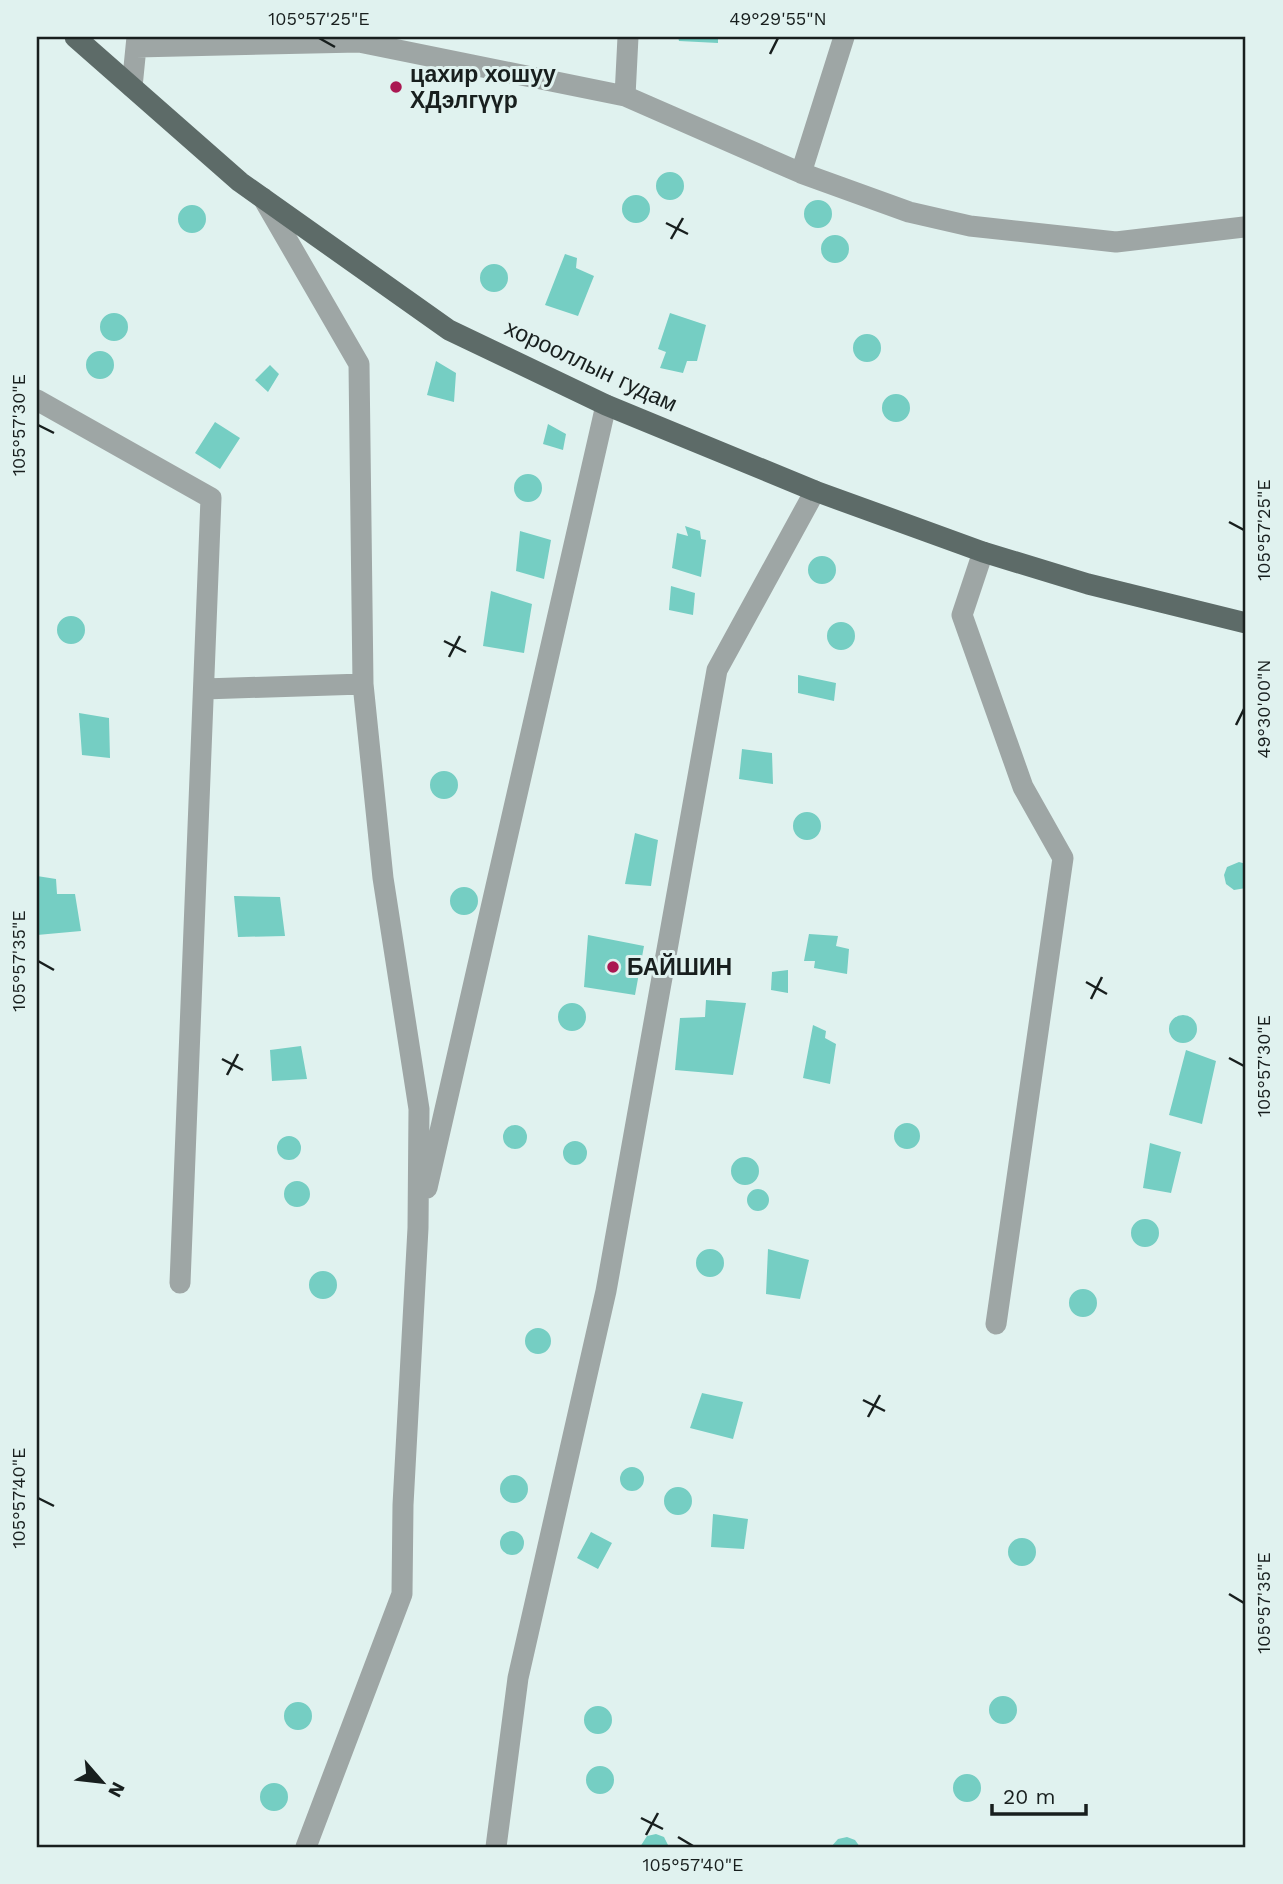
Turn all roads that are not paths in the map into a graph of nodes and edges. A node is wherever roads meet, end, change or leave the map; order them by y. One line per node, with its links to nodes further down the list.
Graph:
1 (75, 37): 6 (main road, хорооллын гудам)
2 (628, 37): 7 (street)
3 (844, 37): 8 (street)
4 (359, 39): 5 (street); 7 (street)
5 (136, 42): 6 (street)
6 (132, 87): 9 (main road, хорооллын гудам)
7 (625, 96): 8 (street)
8 (802, 173): 10 (street)
9 (263, 198): 12 (main road, хорооллын гудам); 16 (street)
10 (1244, 227)
11 (37, 400): 17 (street)
12 (606, 405): 13 (main road, хорооллын гудам); 18 (street)
13 (815, 491): 14 (main road, хорооллын гудам); 22 (street)
14 (983, 552): 15 (main road, хорооллын гудам); 20 (street)
15 (1246, 623)
16 (363, 684): 17 (street); 18 (street)
17 (204, 689): 19 (street)
18 (418, 1228): 21 (street)
19 (180, 1283)
20 (996, 1324)
21 (306, 1847)
22 (496, 1847)

